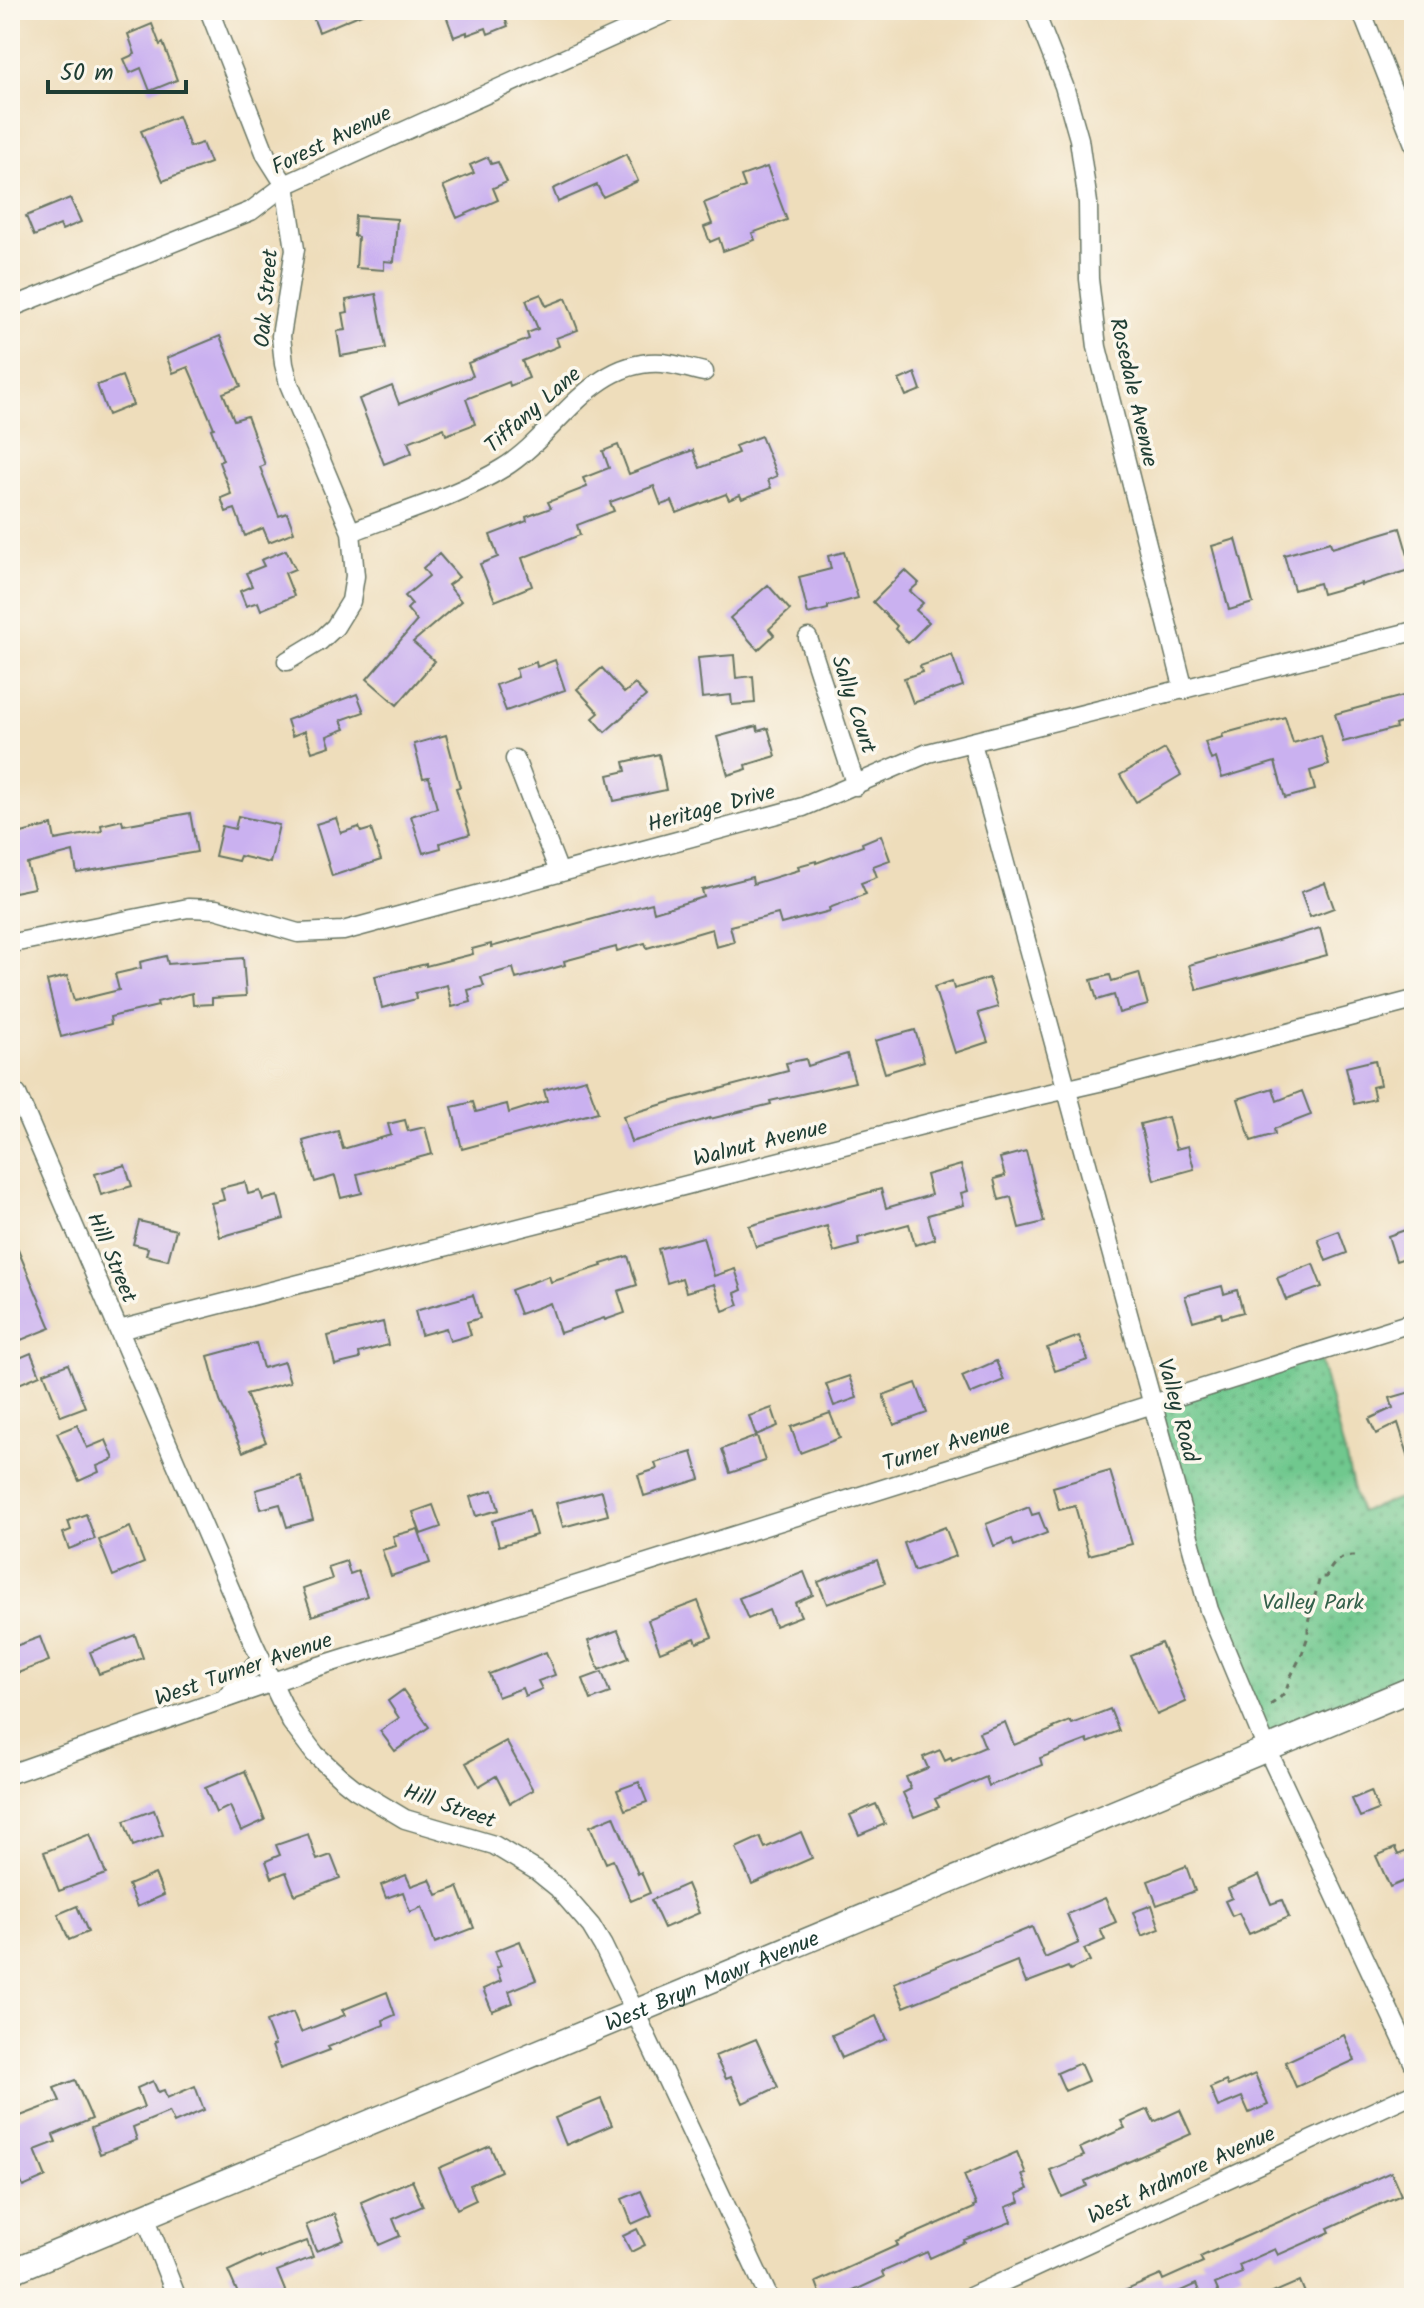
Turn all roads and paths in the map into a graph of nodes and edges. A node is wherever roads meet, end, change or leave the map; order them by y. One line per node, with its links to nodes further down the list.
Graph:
1 (209, 10): 6 (street, Oak Street)
2 (672, 10): 6 (street, Forest Avenue)
3 (1034, 10): 13 (street, Rosedale Avenue)
4 (1361, 10): 5 (street)
5 (1414, 144)
6 (285, 185): 7 (street, Forest Avenue); 9 (street, Oak Street)
7 (10, 308)
8 (704, 372): 9 (street, Tiffany Lane)
9 (351, 532): 12 (street, Oak Street)
10 (1414, 631): 13 (street, Heritage Drive)
11 (808, 638): 16 (street, Sally Court)
12 (287, 661)
13 (1184, 690): 14 (street, Heritage Drive)
14 (972, 743): 16 (street, Heritage Drive); 20 (street, Valley Road)
15 (515, 759): 17 (street)
16 (856, 786): 17 (street, Heritage Drive)
17 (559, 872): 18 (street, Heritage Drive)
18 (13, 943)
19 (1414, 1000): 20 (street, Walnut Avenue)
20 (1066, 1090): 23 (street, Walnut Avenue); 24 (street, Valley Road)
21 (17, 1094): 23 (street, Hill Street)
22 (1414, 1322): 24 (street, Turner Avenue)
23 (119, 1330): 27 (street, Hill Street)
24 (1152, 1404): 26 (street, Turner Avenue); 32 (street, Valley Road)
25 (1356, 1556): 31 (path)
26 (492, 1611): 28 (street, West Turner Avenue)
27 (261, 1658): 28 (street, Hill Street); 30 (street)
28 (273, 1683): 30 (street, West Turner Avenue); 34 (street, Hill Street)
29 (1414, 1688): 32 (street, West Bryn Mawr Avenue)
30 (222, 1701): 33 (street, West Turner Avenue)
31 (1270, 1705)
32 (1267, 1749): 34 (street, West Bryn Mawr Avenue); 35 (street, Valley Road)
33 (10, 1774)
34 (635, 2012): 37 (street, West Bryn Mawr Avenue); 40 (street, Hill Street)
35 (1414, 2064)
36 (1414, 2093): 41 (street, West Ardmore Avenue)
37 (145, 2216): 38 (street, West Bryn Mawr Avenue); 39 (street)
38 (10, 2272)
39 (177, 2298)
40 (769, 2298)
41 (968, 2298)

